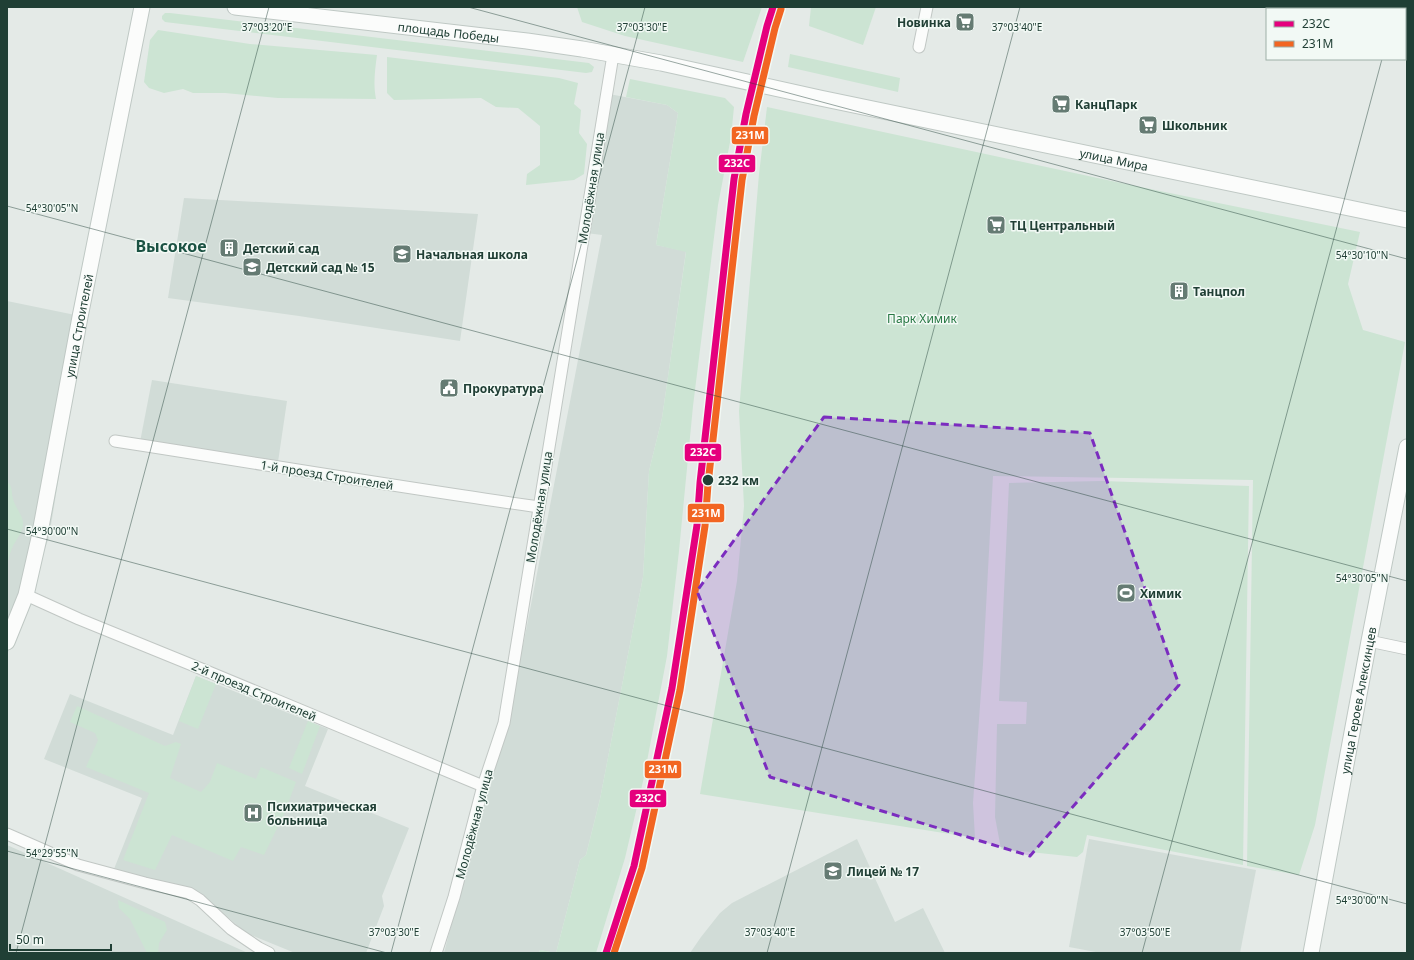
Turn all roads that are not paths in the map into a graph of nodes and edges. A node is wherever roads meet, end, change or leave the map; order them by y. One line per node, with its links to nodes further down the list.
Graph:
1 (142, 7): 11 (street, улица Строителей)
2 (235, 7): 5 (street, площадь Победы)
3 (927, 7): 4 (street)
4 (919, 47)
5 (613, 55): 6 (street, площадь Победы); 10 (street, Молодёжная улица)
6 (661, 63): 7 (street, улица Мира)
7 (1407, 220)
8 (115, 441): 10 (street, 1-й проезд Строителей)
9 (1407, 447): 12 (street, улица Героев Алексинцев)
10 (539, 507): 15 (street, Молодёжная улица)
11 (26, 595): 13 (street, улица Строителей); 15 (street, 2-й проезд Строителей)
12 (1369, 641): 14 (street); 19 (street, улица Героев Алексинцев)
13 (7, 642)
14 (1407, 649)
15 (483, 786): 18 (street, Молодёжная улица)
16 (7, 834): 17 (street)
17 (269, 953)
18 (436, 953)
19 (1311, 953)

